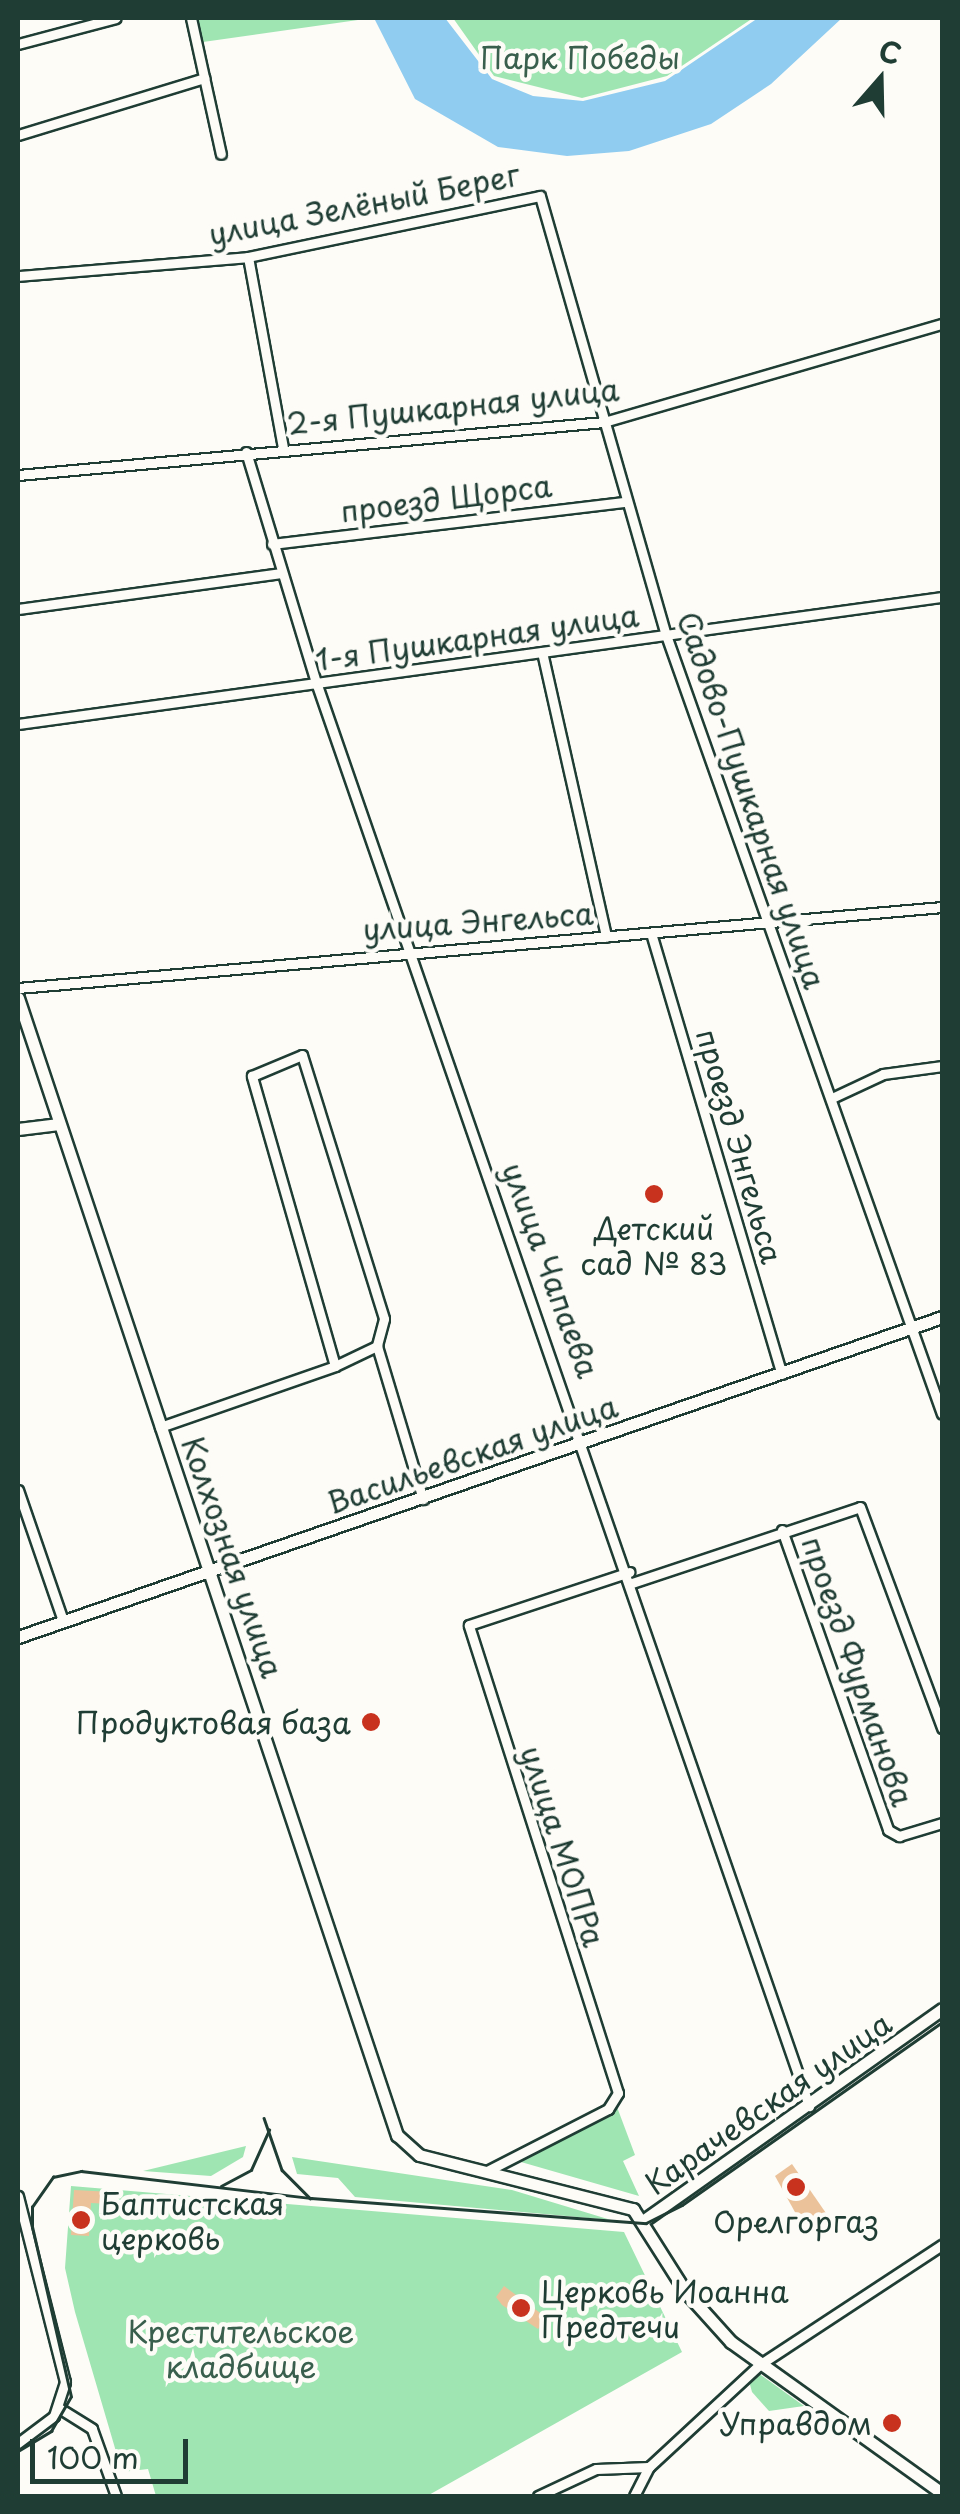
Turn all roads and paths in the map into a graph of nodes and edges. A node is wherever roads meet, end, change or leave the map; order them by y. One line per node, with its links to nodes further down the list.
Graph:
1 (116, 18): 3 (street)
2 (191, 18): 4 (street)
3 (18, 44)
4 (205, 78): 5 (street); 6 (street)
5 (18, 135)
6 (220, 154)
7 (540, 196): 8 (street, улица Зелёный Берег); 11 (street, Садово-Пушкарная улица)
8 (248, 258): 9 (street, улица Зелёный Берег); 12 (street)
9 (18, 276)
10 (942, 324): 11 (street, 2-я Пушкарная улица)
11 (604, 422): 12 (street, 2-я Пушкарная улица); 15 (street, Садово-Пушкарная улица)
12 (283, 448): 13 (street, 2-я Пушкарная улица)
13 (246, 452): 14 (street, 2-я Пушкарная улица); 16 (street, улица Чапаева)
14 (18, 476)
15 (626, 502): 16 (street, проезд Щорса); 20 (street, Садово-Пушкарная улица)
16 (272, 544): 17 (street, улица Чапаева)
17 (280, 574): 19 (street); 22 (street, улица Чапаева)
18 (942, 597): 20 (street, 1-я Пушкарная улица)
19 (18, 609)
20 (666, 635): 21 (street, 1-я Пушкарная улица); 25 (street, Садово-Пушкарная улица)
21 (542, 652): 22 (street, 1-я Пушкарная улица); 27 (street)
22 (317, 685): 23 (street, 1-я Пушкарная улица); 28 (street, улица Чапаева)
23 (18, 724)
24 (942, 907): 25 (street, улица Энгельса)
25 (765, 922): 26 (street, улица Энгельса); 32 (street, Садово-Пушкарная улица)
26 (651, 933): 27 (street, улица Энгельса); 39 (street, проезд Энгельса)
27 (606, 937): 28 (street, улица Энгельса)
28 (410, 948): 29 (street, улица Энгельса); 42 (street, улица Чапаева)
29 (18, 988)
30 (18, 998): 33 (street, Колхозная улица)
31 (942, 1066): 32 (street)
32 (834, 1098): 36 (street, Садово-Пушкарная улица)
33 (59, 1124): 34 (street); 41 (street, Колхозная улица)
34 (18, 1130)
35 (942, 1317): 36 (street, Васильевская улица)
36 (913, 1327): 39 (street, Васильевская улица); 40 (street, Садово-Пушкарная улица)
37 (377, 1346): 38 (street); 38 (street); 44 (street)
38 (335, 1366): 41 (street)
39 (782, 1374): 42 (street, Васильевская улица)
40 (942, 1414)
41 (160, 1426): 46 (street, Колхозная улица)
42 (585, 1441): 44 (street, Васильевская улица); 47 (street, улица Чапаева)
43 (18, 1490): 48 (street)
44 (422, 1499): 46 (street, Васильевская улица)
45 (782, 1530): 47 (street); 50 (street); 51 (street, проезд Фурманова)
46 (213, 1570): 48 (street, Васильевская улица); 54 (street, Колхозная улица)
47 (631, 1578): 53 (street, улица Чапаева); 55 (street, улица МОПРа)
48 (63, 1621): 49 (street, Васильевская улица)
49 (18, 1637)
50 (942, 1728)
51 (942, 1823)
52 (942, 2010): 53 (street, Карачевская улица)
53 (808, 2106): 57 (street, Карачевская улица)
54 (396, 2135): 55 (street, Карачевская улица)
55 (486, 2172): 57 (street, Карачевская улица)
56 (18, 2196): 60 (street)
57 (644, 2220): 59 (street)
58 (942, 2245): 59 (street)
59 (758, 2365): 62 (street); 63 (street)
60 (59, 2408): 61 (street); 64 (street)
61 (18, 2443)
62 (649, 2466): 65 (street); 66 (street)
63 (942, 2494)
64 (116, 2496)
65 (538, 2496)
66 (634, 2496)

